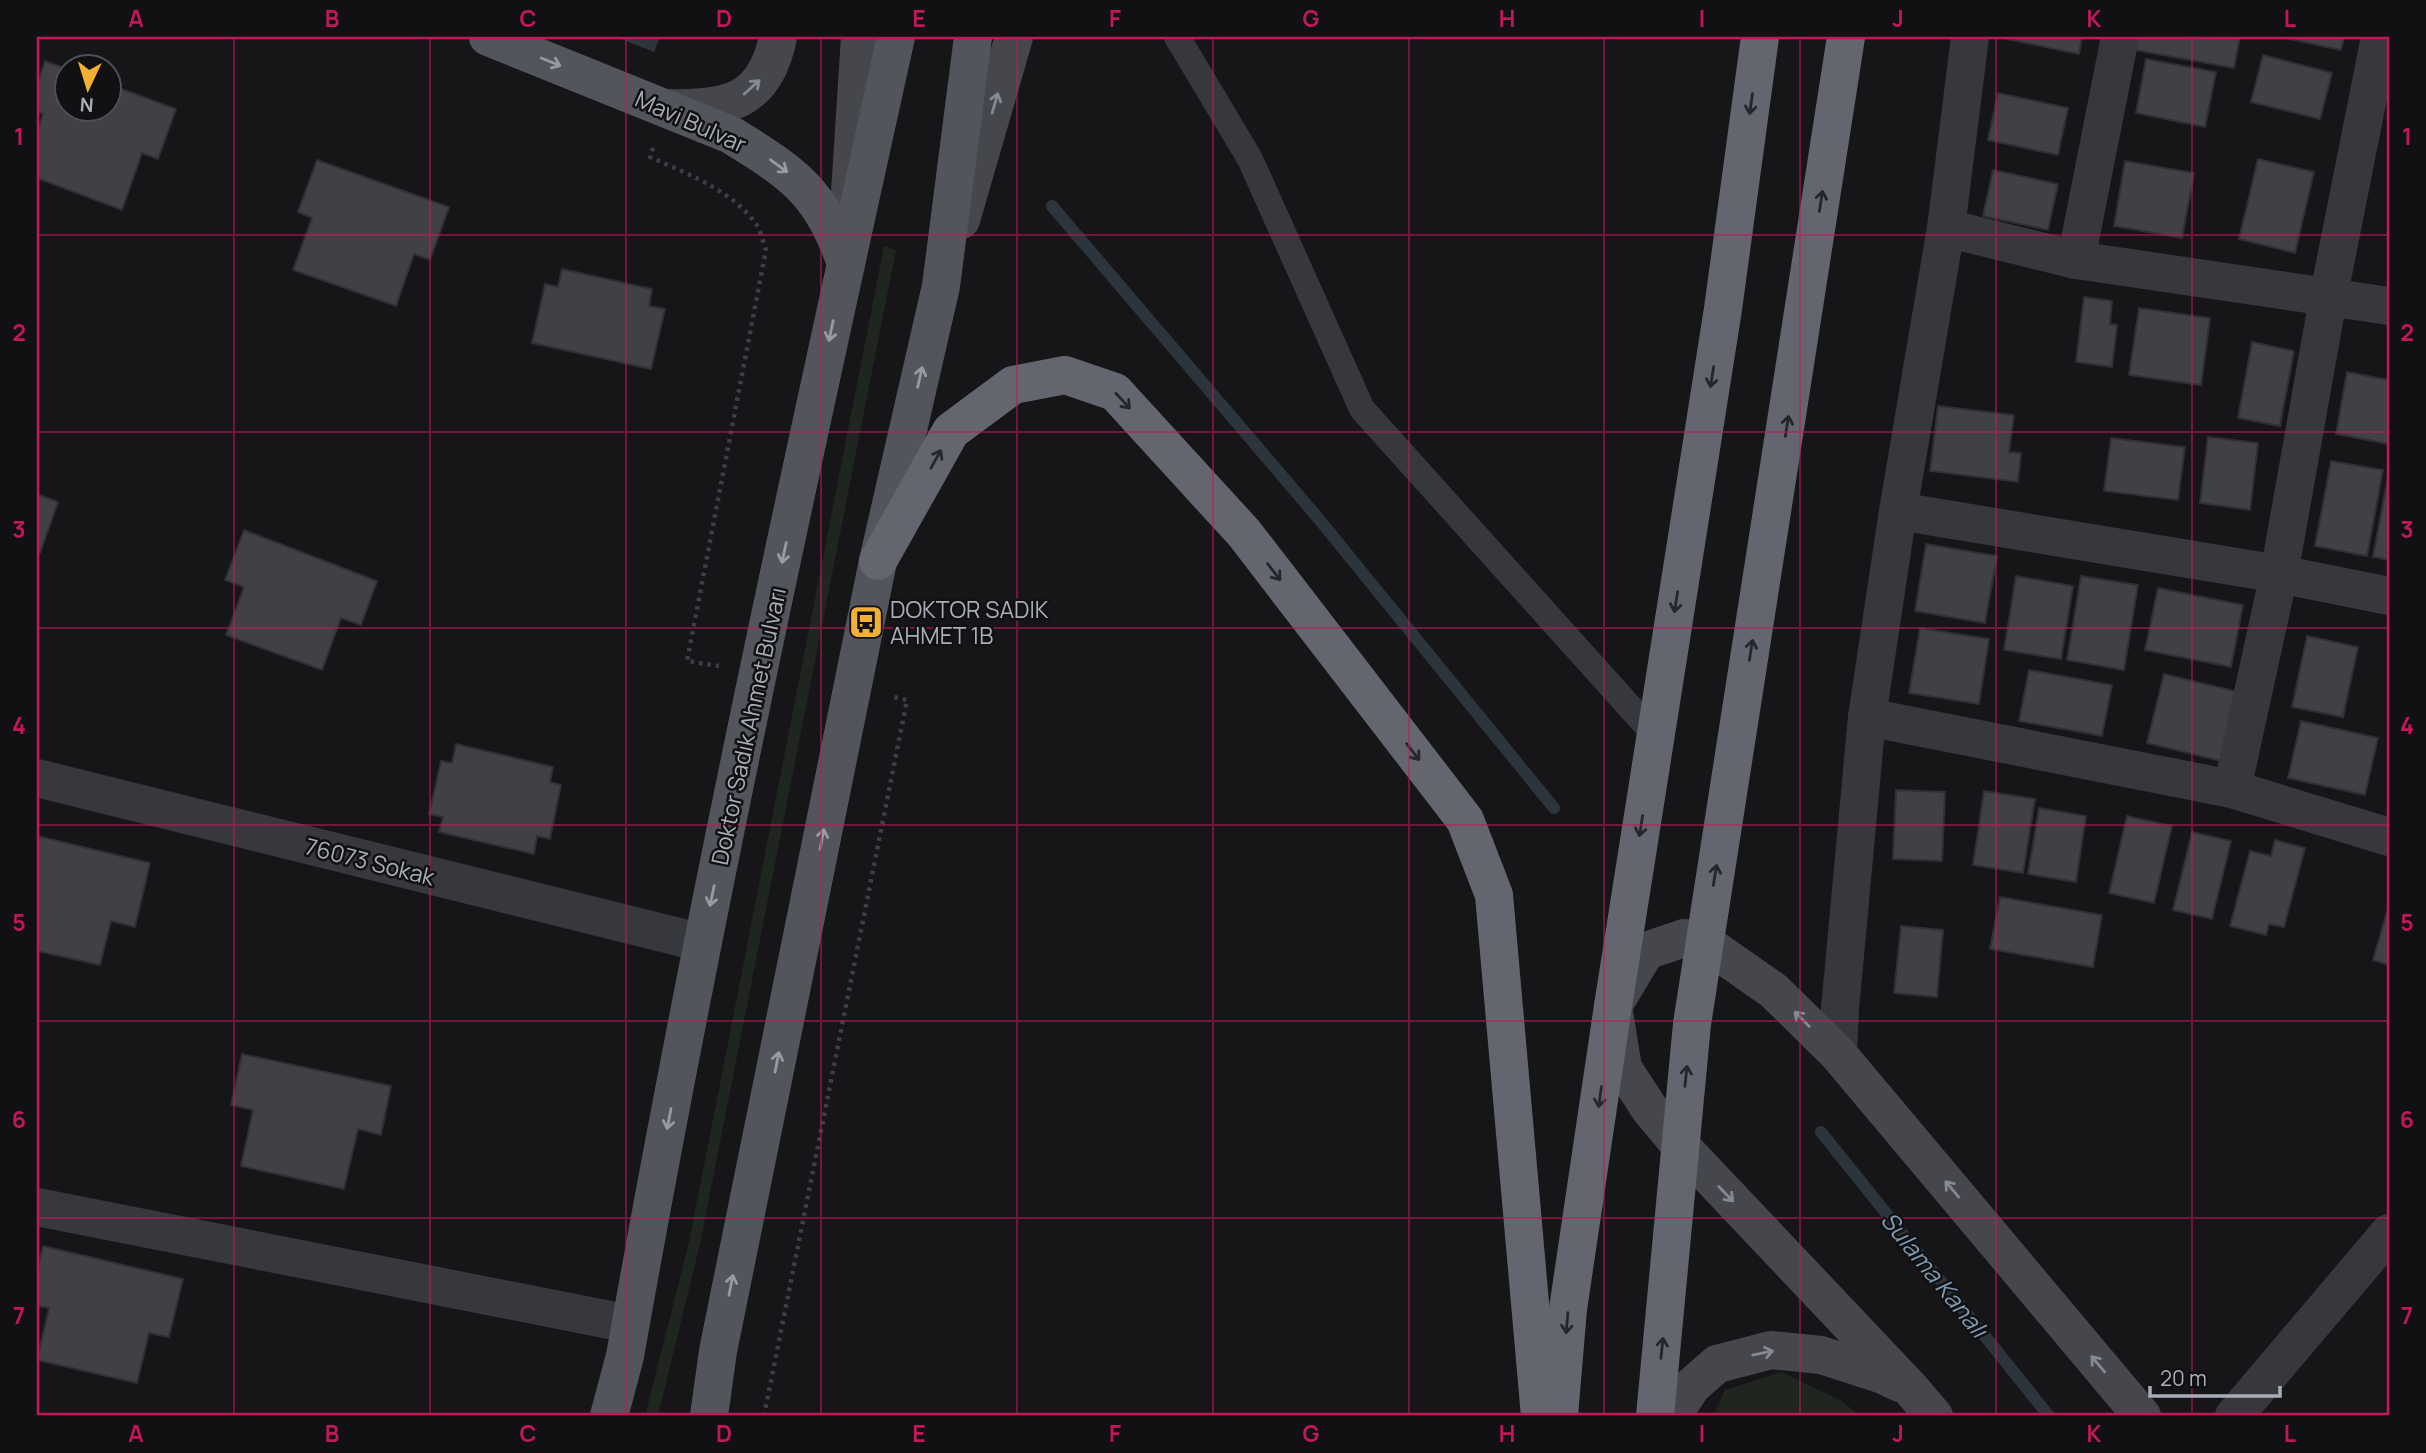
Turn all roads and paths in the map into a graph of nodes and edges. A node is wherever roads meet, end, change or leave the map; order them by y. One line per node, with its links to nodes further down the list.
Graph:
1 (488, 37): 14 (main road, Mavi Bulvar, one-way to 14)
2 (778, 37): 14 (main road, one-way to 2)
3 (860, 37): 17 (main road)
4 (896, 37): 17 (main road, Doktor Sadık Ahmet Bulvarı)
5 (973, 37): 18 (main road)
6 (1014, 37): 18 (main road, one-way to 6)
7 (1177, 37): 28 (lane)
8 (1760, 37): 28 (highway, one-way to 28)
9 (1846, 37): 32 (highway, one-way to 9)
10 (1970, 37): 15 (street)
11 (2120, 37): 16 (street)
12 (2380, 37): 13 (street); 19 (street)
13 (2389, 39)
14 (661, 123): 17 (main road, Mavi Bulvar, one-way to 17); 25 (path)
15 (1946, 228): 16 (street); 21 (street)
16 (2076, 260): 19 (street)
17 (846, 264): 33 (main road, Doktor Sadık Ahmet Bulvarı, one-way to 33)
18 (941, 286): 22 (main road, one-way to 18)
19 (2328, 299): 20 (street); 23 (street)
20 (2389, 306)
21 (1898, 511): 23 (street); 27 (street)
22 (878, 561): 40 (main road, one-way to 22); 47 (highway, one-way to 47)
23 (2279, 574): 24 (street); 30 (street)
24 (2389, 596)
25 (720, 666)
26 (892, 696): 46 (path)
27 (1867, 717): 30 (street); 35 (street)
28 (1655, 735): 34 (highway, one-way to 34)
29 (37, 778): 33 (street, 76073 Sokak)
30 (2232, 789): 31 (street)
31 (2389, 836)
32 (1704, 942): 34 (main road); 35 (main road, one-way to 32); 36 (highway, one-way to 32)
33 (703, 943): 39 (main road, Doktor Sadık Ahmet Bulvarı, one-way to 39)
34 (1613, 1006): 36 (main road); 48 (highway, one-way to 48)
35 (1838, 1055): 51 (main road, one-way to 35)
36 (1679, 1144): 41 (main road, one-way to 41); 49 (highway, one-way to 36)
37 (37, 1207): 39 (street)
38 (2389, 1233): 52 (street)
39 (628, 1340): 42 (main road); 43 (main road, Doktor Sadık Ahmet Bulvarı)
40 (718, 1352): 44 (main road); 45 (main road)
41 (1922, 1403): 50 (main road, one-way to 41)
42 (589, 1416)
43 (609, 1416)
44 (698, 1416)
45 (709, 1416)
46 (764, 1416)
47 (1540, 1416)
48 (1559, 1416)
49 (1655, 1416)
50 (1672, 1416)
51 (2142, 1416)
52 (2234, 1416)

